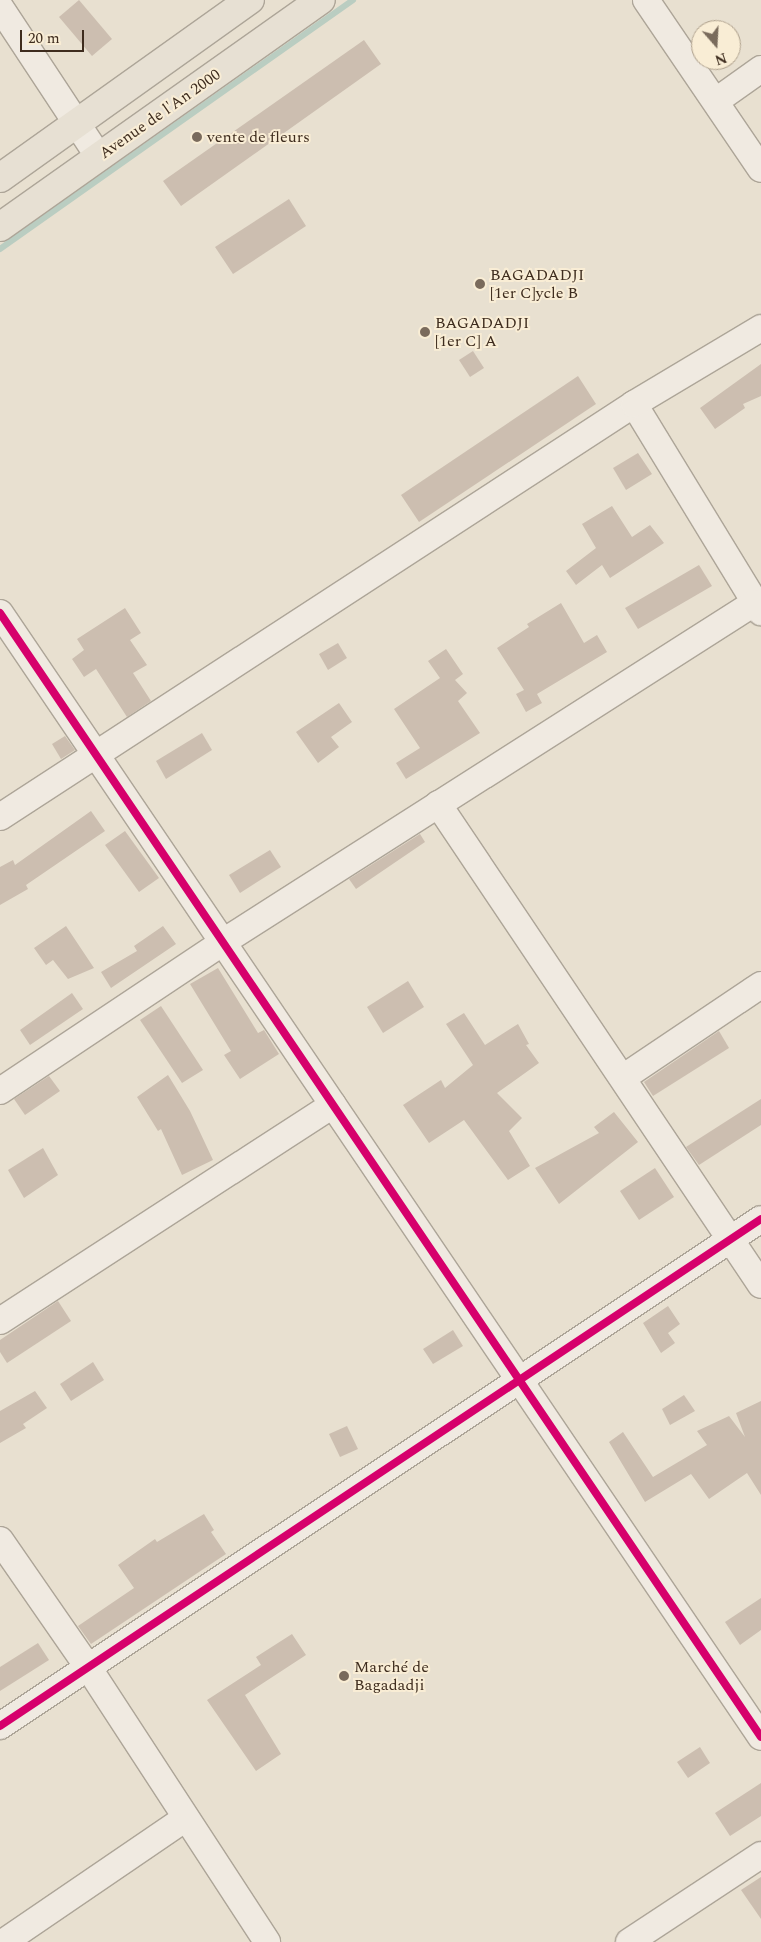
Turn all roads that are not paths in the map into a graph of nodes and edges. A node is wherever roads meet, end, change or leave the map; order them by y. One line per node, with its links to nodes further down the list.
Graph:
1 (250, 0): 7 (main road)
2 (321, 0): 8 (main road, Avenue de l'An 2000)
3 (646, 0): 6 (street)
4 (0, 7): 7 (street)
5 (761, 69): 6 (street)
6 (716, 100): 9 (street)
7 (77, 123): 8 (street); 10 (main road)
8 (99, 157): 11 (main road, Avenue de l'An 2000)
9 (761, 169)
10 (0, 178)
11 (0, 227)
12 (761, 328): 13 (street)
13 (634, 404): 14 (street); 16 (street)
14 (758, 607): 17 (street)
15 (0, 613): 16 (street)
16 (96, 751): 18 (street); 19 (street)
17 (438, 804): 19 (street); 21 (street)
18 (0, 817)
19 (223, 942): 22 (street); 23 (street)
20 (761, 985): 21 (street)
21 (624, 1077): 25 (street)
22 (0, 1090)
23 (333, 1105): 27 (street); 28 (street)
24 (761, 1219): 25 (street)
25 (732, 1239): 26 (street); 28 (street)
26 (761, 1285)
27 (0, 1321)
28 (520, 1381): 30 (street); 32 (street)
29 (0, 1540): 30 (street)
30 (88, 1667): 31 (street); 33 (street)
31 (0, 1726)
32 (761, 1737)
33 (186, 1818): 35 (street); 36 (street)
34 (761, 1855): 37 (street)
35 (4, 1942)
36 (267, 1942)
37 (629, 1942)

